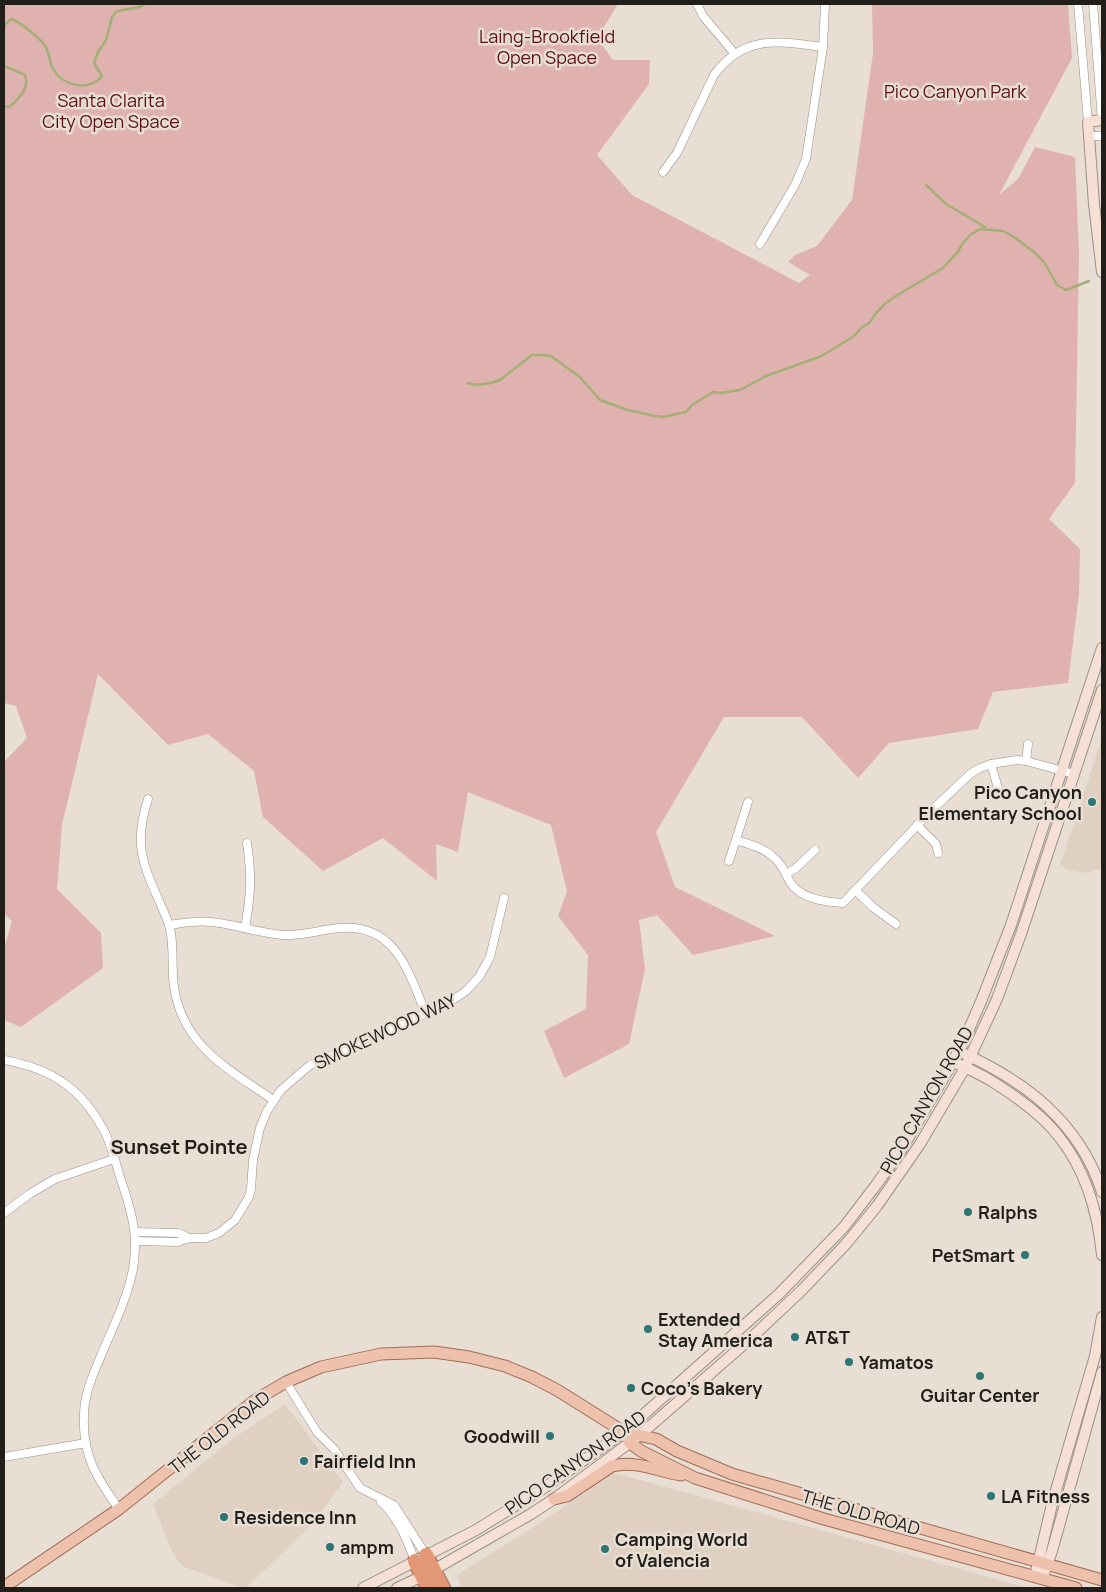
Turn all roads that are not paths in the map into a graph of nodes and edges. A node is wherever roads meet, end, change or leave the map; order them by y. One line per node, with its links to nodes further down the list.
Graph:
1 (697, 4): 6 (street)
2 (825, 4): 5 (street)
3 (1078, 4): 8 (street)
4 (1093, 4): 7 (street)
5 (823, 47): 6 (street); 12 (street)
6 (734, 54): 11 (street)
7 (1102, 120): 8 (main road)
8 (1088, 122): 9 (main road)
9 (1090, 136): 10 (street); 13 (main road)
10 (1102, 136)
11 (662, 172)
12 (760, 244)
13 (1102, 272)
14 (1102, 648): 19 (main road, PICO CANYON ROAD)
15 (1102, 690): 20 (main road, PICO CANYON ROAD)
16 (1028, 744): 17 (street)
17 (1026, 761): 18 (street); 19 (street)
18 (991, 764): 21 (street); 24 (street)
19 (1062, 771): 20 (street); 37 (main road, PICO CANYON ROAD)
20 (1074, 774): 38 (main road, PICO CANYON ROAD)
21 (998, 788)
22 (148, 799): 33 (street)
23 (748, 802): 25 (street)
24 (917, 826): 28 (street); 31 (street)
25 (736, 840): 29 (street); 30 (street)
26 (247, 843): 35 (street)
27 (815, 850): 30 (street)
28 (938, 853)
29 (729, 861)
30 (786, 874): 31 (street)
31 (855, 890): 34 (street)
32 (504, 898): 36 (street, SMOKEWOOD WAY)
33 (169, 924): 35 (street); 42 (street)
34 (896, 924)
35 (244, 928): 36 (street)
36 (426, 1014): 42 (street, SMOKEWOOD WAY)
37 (958, 1050): 38 (main road); 40 (main road, PICO CANYON ROAD)
38 (971, 1056): 41 (main road, PICO CANYON ROAD); 44 (main road)
39 (4, 1060): 43 (street)
40 (952, 1061): 41 (main road); 54 (main road, PICO CANYON ROAD)
41 (965, 1068): 49 (main road); 55 (main road, PICO CANYON ROAD)
42 (273, 1100): 47 (street, SMOKEWOOD WAY)
43 (114, 1159): 45 (street); 46 (street)
44 (1102, 1192)
45 (4, 1212)
46 (135, 1232): 47 (street, SMOKEWOOD WAY); 48 (street)
47 (189, 1238): 48 (street, SMOKEWOOD WAY)
48 (135, 1241): 56 (street)
49 (1102, 1255)
50 (1102, 1317): 51 (main road)
51 (1100, 1347): 64 (main road)
52 (1102, 1372): 64 (main road)
53 (286, 1382): 54 (main road, THE OLD ROAD); 60 (street); 62 (main road, THE OLD ROAD)
54 (624, 1432): 55 (main road, THE OLD ROAD); 57 (main road, THE OLD ROAD); 63 (main road, PICO CANYON ROAD)
55 (640, 1435): 57 (main road, PICO CANYON ROAD); 64 (main road, THE OLD ROAD)
56 (86, 1443): 58 (street); 62 (street)
57 (630, 1443): 59 (main road, THE OLD ROAD); 61 (main road, PICO CANYON ROAD)
58 (4, 1457)
59 (695, 1478): 61 (main road); 66 (main road, THE OLD ROAD)
60 (375, 1497): 63 (street); 63 (street)
61 (554, 1499): 65 (main road, PICO CANYON ROAD)
62 (119, 1509): 68 (main road, THE OLD ROAD)
63 (421, 1558): 65 (highway); 69 (main road, PICO CANYON ROAD)
64 (1043, 1563): 66 (main road); 67 (main road, THE OLD ROAD)
65 (428, 1578): 70 (main road, PICO CANYON ROAD); 71 (highway)
66 (1038, 1578): 72 (main road, THE OLD ROAD)
67 (1102, 1580)
68 (4, 1587)
69 (363, 1588)
70 (397, 1588)
71 (443, 1588)
72 (1076, 1588)

